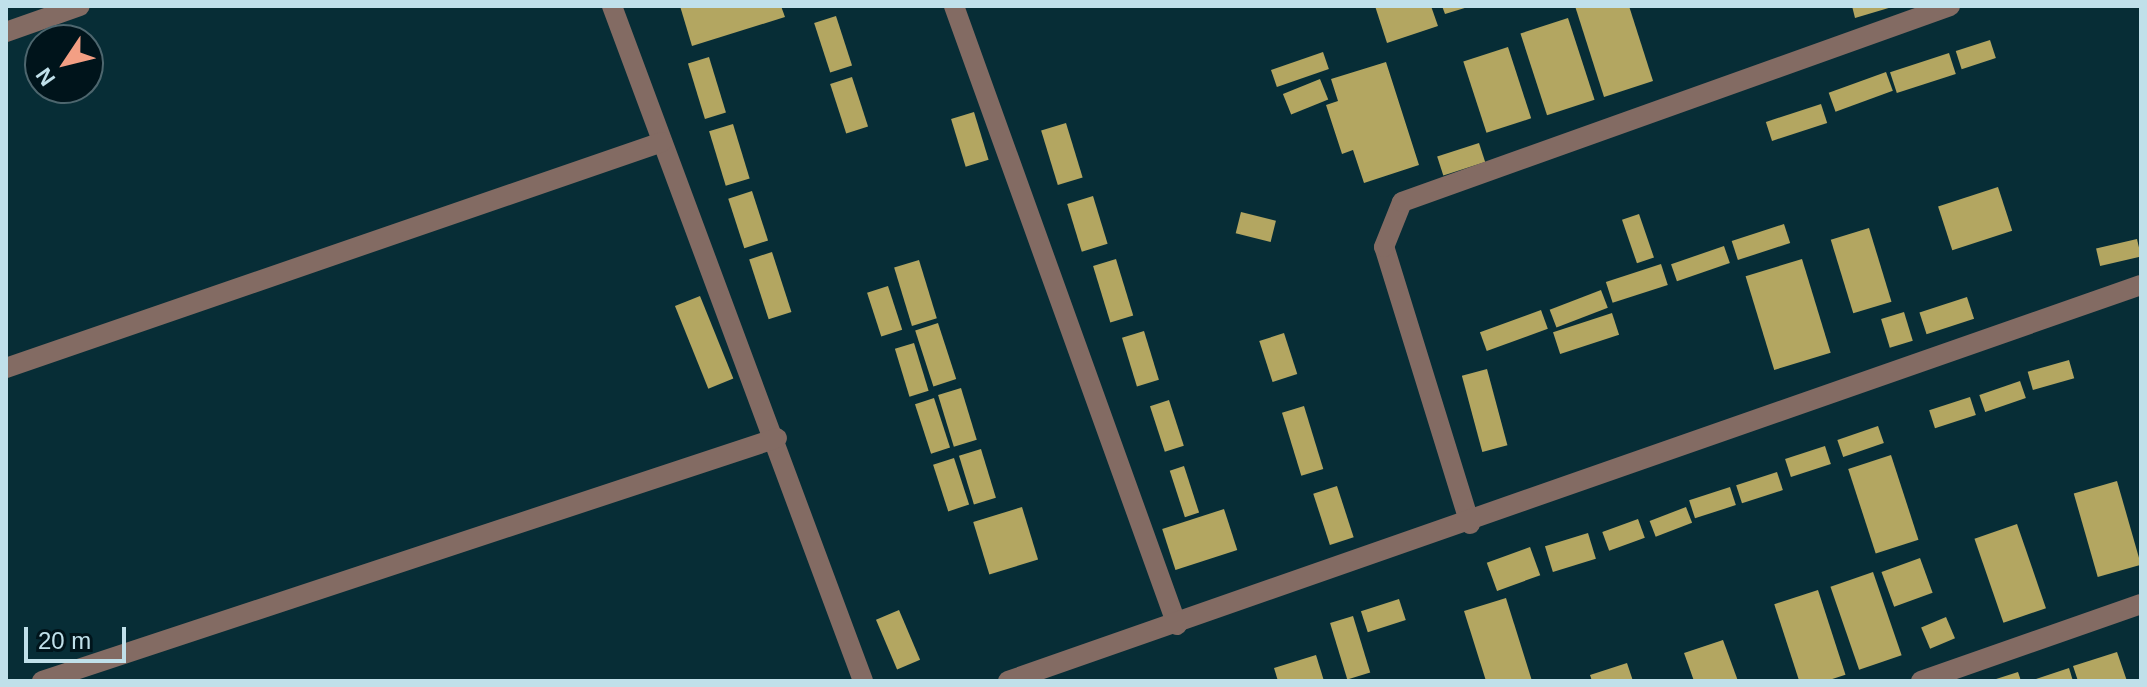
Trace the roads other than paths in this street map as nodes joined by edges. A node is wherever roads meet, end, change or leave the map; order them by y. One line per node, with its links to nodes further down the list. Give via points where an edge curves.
1 (80, 6): 5 (street)
2 (612, 6): 6 (street)
3 (954, 6): 12 (street)
4 (1950, 6): 10 (street, via 1402,202 1384,247)
5 (6, 32)
6 (662, 142): 8 (street); 9 (street)
7 (2141, 285): 10 (street)
8 (6, 368)
9 (777, 438): 13 (street); 14 (street)
10 (1470, 524): 12 (street)
11 (2141, 604): 16 (street)
12 (1177, 625): 15 (street)
13 (42, 681)
14 (863, 681)
15 (1008, 681)
16 (1921, 681)

